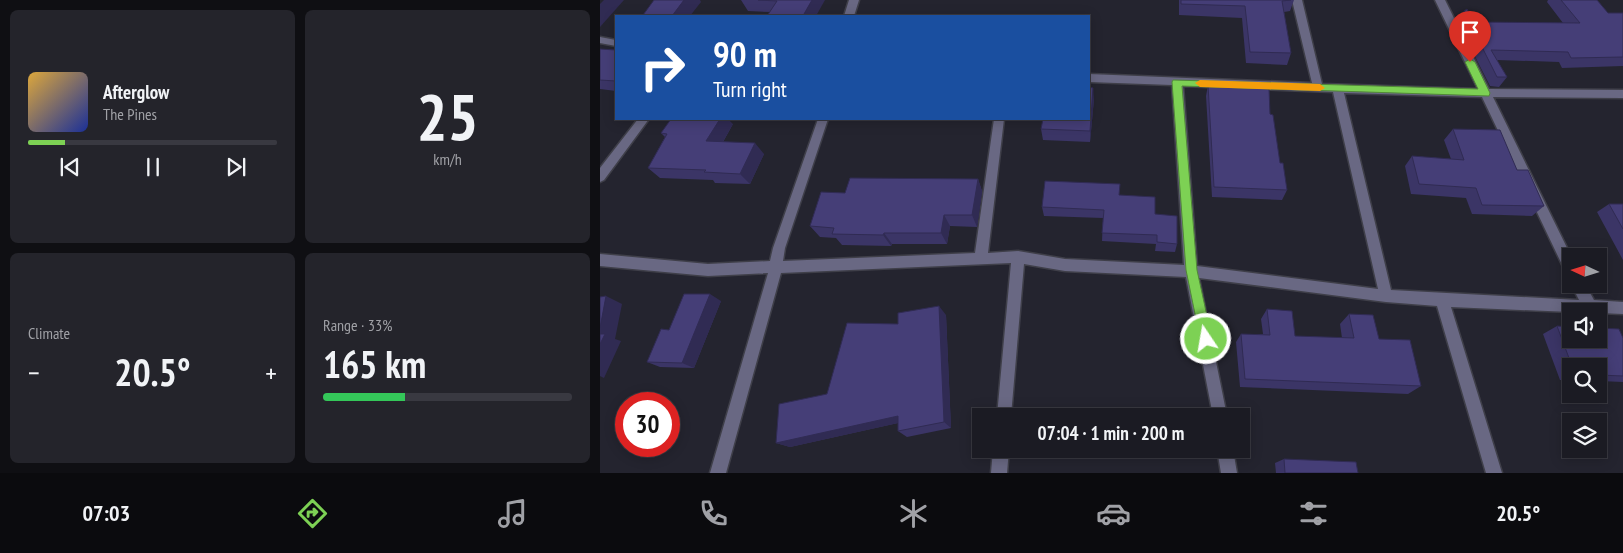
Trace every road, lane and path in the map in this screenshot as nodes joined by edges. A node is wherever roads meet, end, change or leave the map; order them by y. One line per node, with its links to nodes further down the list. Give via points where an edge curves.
1 (854, 0): 4 (street)
2 (1297, 0): 9 (street)
3 (1440, 0): 11 (street)
4 (849, 15)
5 (600, 40): 6 (street)
6 (615, 43)
7 (1090, 78): 8 (street)
8 (1176, 82): 9 (street); 22 (street)
9 (1318, 88): 10 (street)
10 (1338, 88): 11 (street); 23 (street)
11 (1485, 93): 12 (street); 17 (street)
12 (1623, 94)
13 (643, 120): 16 (street)
14 (822, 120): 21 (street, via 779,248)
15 (999, 120): 18 (street)
16 (600, 177)
17 (1562, 251)
18 (981, 257): 19 (street); 21 (street)
19 (1018, 257): 22 (street, via 1065,265); 28 (street)
20 (600, 260): 21 (street, via 708,270)
21 (776, 267): 32 (street)
22 (1192, 270): 23 (street); 29 (street)
23 (1386, 296): 24 (street)
24 (1442, 300): 25 (street); 35 (street)
25 (1562, 306)
26 (1607, 309): 27 (street)
27 (1622, 310)
28 (1005, 408)
29 (1218, 408)
30 (1000, 458): 33 (street)
31 (1226, 458): 34 (street)
32 (718, 473)
33 (999, 473)
34 (1229, 473)
35 (1494, 473)

